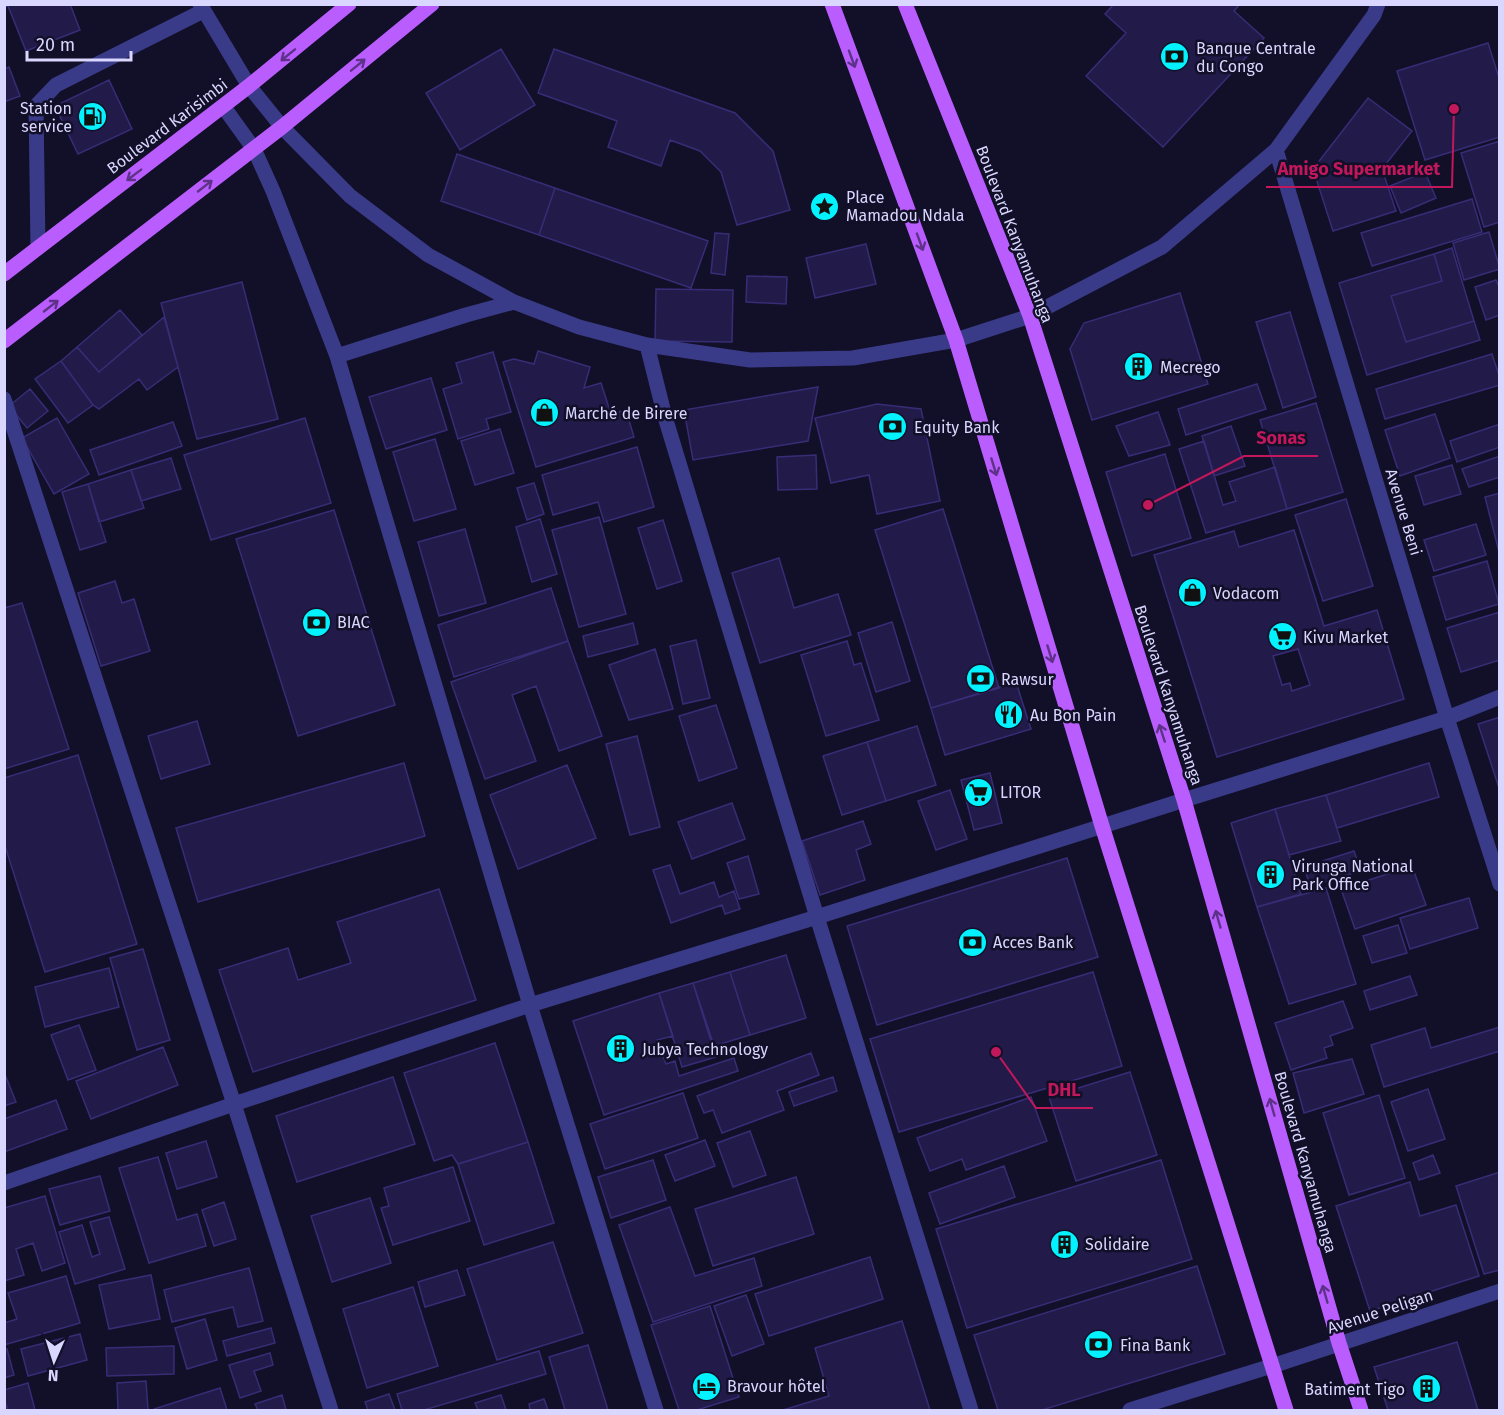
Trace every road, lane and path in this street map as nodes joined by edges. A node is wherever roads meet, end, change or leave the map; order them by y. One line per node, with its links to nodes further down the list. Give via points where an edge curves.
1 (349, 4): 7 (main road, Boulevard Karisimbi, one-way to 7)
2 (432, 4): 9 (main road, one-way to 2)
3 (832, 4): 16 (main road, one-way to 16)
4 (904, 4): 15 (main road, Boulevard Kanyamuhanga)
5 (1378, 4): 11 (street, via 1374,15)
6 (202, 8): 7 (street); 12 (street, via 56,85 36,106)
7 (249, 86): 8 (main road, Boulevard Karisimbi); 9 (street)
8 (223, 106): 10 (street); 12 (main road, Boulevard Karisimbi, one-way to 12)
9 (282, 127): 10 (main road); 14 (street, via 350,196 428,255)
10 (254, 149): 17 (main road, one-way to 10); 19 (street)
11 (1276, 150): 15 (street, via 1162,247); 22 (street, Avenue Beni)
12 (38, 248): 13 (main road, Boulevard Karisimbi)
13 (4, 274)
14 (514, 302): 18 (street, via 579,327); 19 (street)
15 (1030, 316): 16 (street); 23 (main road, Boulevard Kanyamuhanga, one-way to 15)
16 (956, 340): 18 (street, via 853,358 750,360); 24 (main road, one-way to 24)
17 (4, 341)
18 (647, 345): 26 (street, via 665,417)
19 (337, 356): 27 (street)
20 (4, 399): 28 (street)
21 (1500, 697): 22 (street)
22 (1447, 718): 23 (street); 25 (street, Avenue Beni)
23 (1184, 800): 24 (street); 31 (main road, Boulevard Kanyamuhanga, one-way to 23)
24 (1102, 826): 26 (street); 32 (main road)
25 (1500, 884)
26 (817, 917): 27 (street); 35 (street)
27 (530, 1005): 28 (street); 34 (street)
28 (234, 1104): 29 (street); 33 (street)
29 (4, 1183)
30 (1500, 1291): 31 (street, Avenue Peligan)
31 (1339, 1343): 32 (street, Avenue Peligan); 38 (main road, Boulevard Kanyamuhanga)
32 (1272, 1366): 36 (street, Avenue Peligan); 37 (main road)
33 (331, 1410)
34 (656, 1410)
35 (971, 1410)
36 (1130, 1410)
37 (1286, 1410)
38 (1361, 1410)

